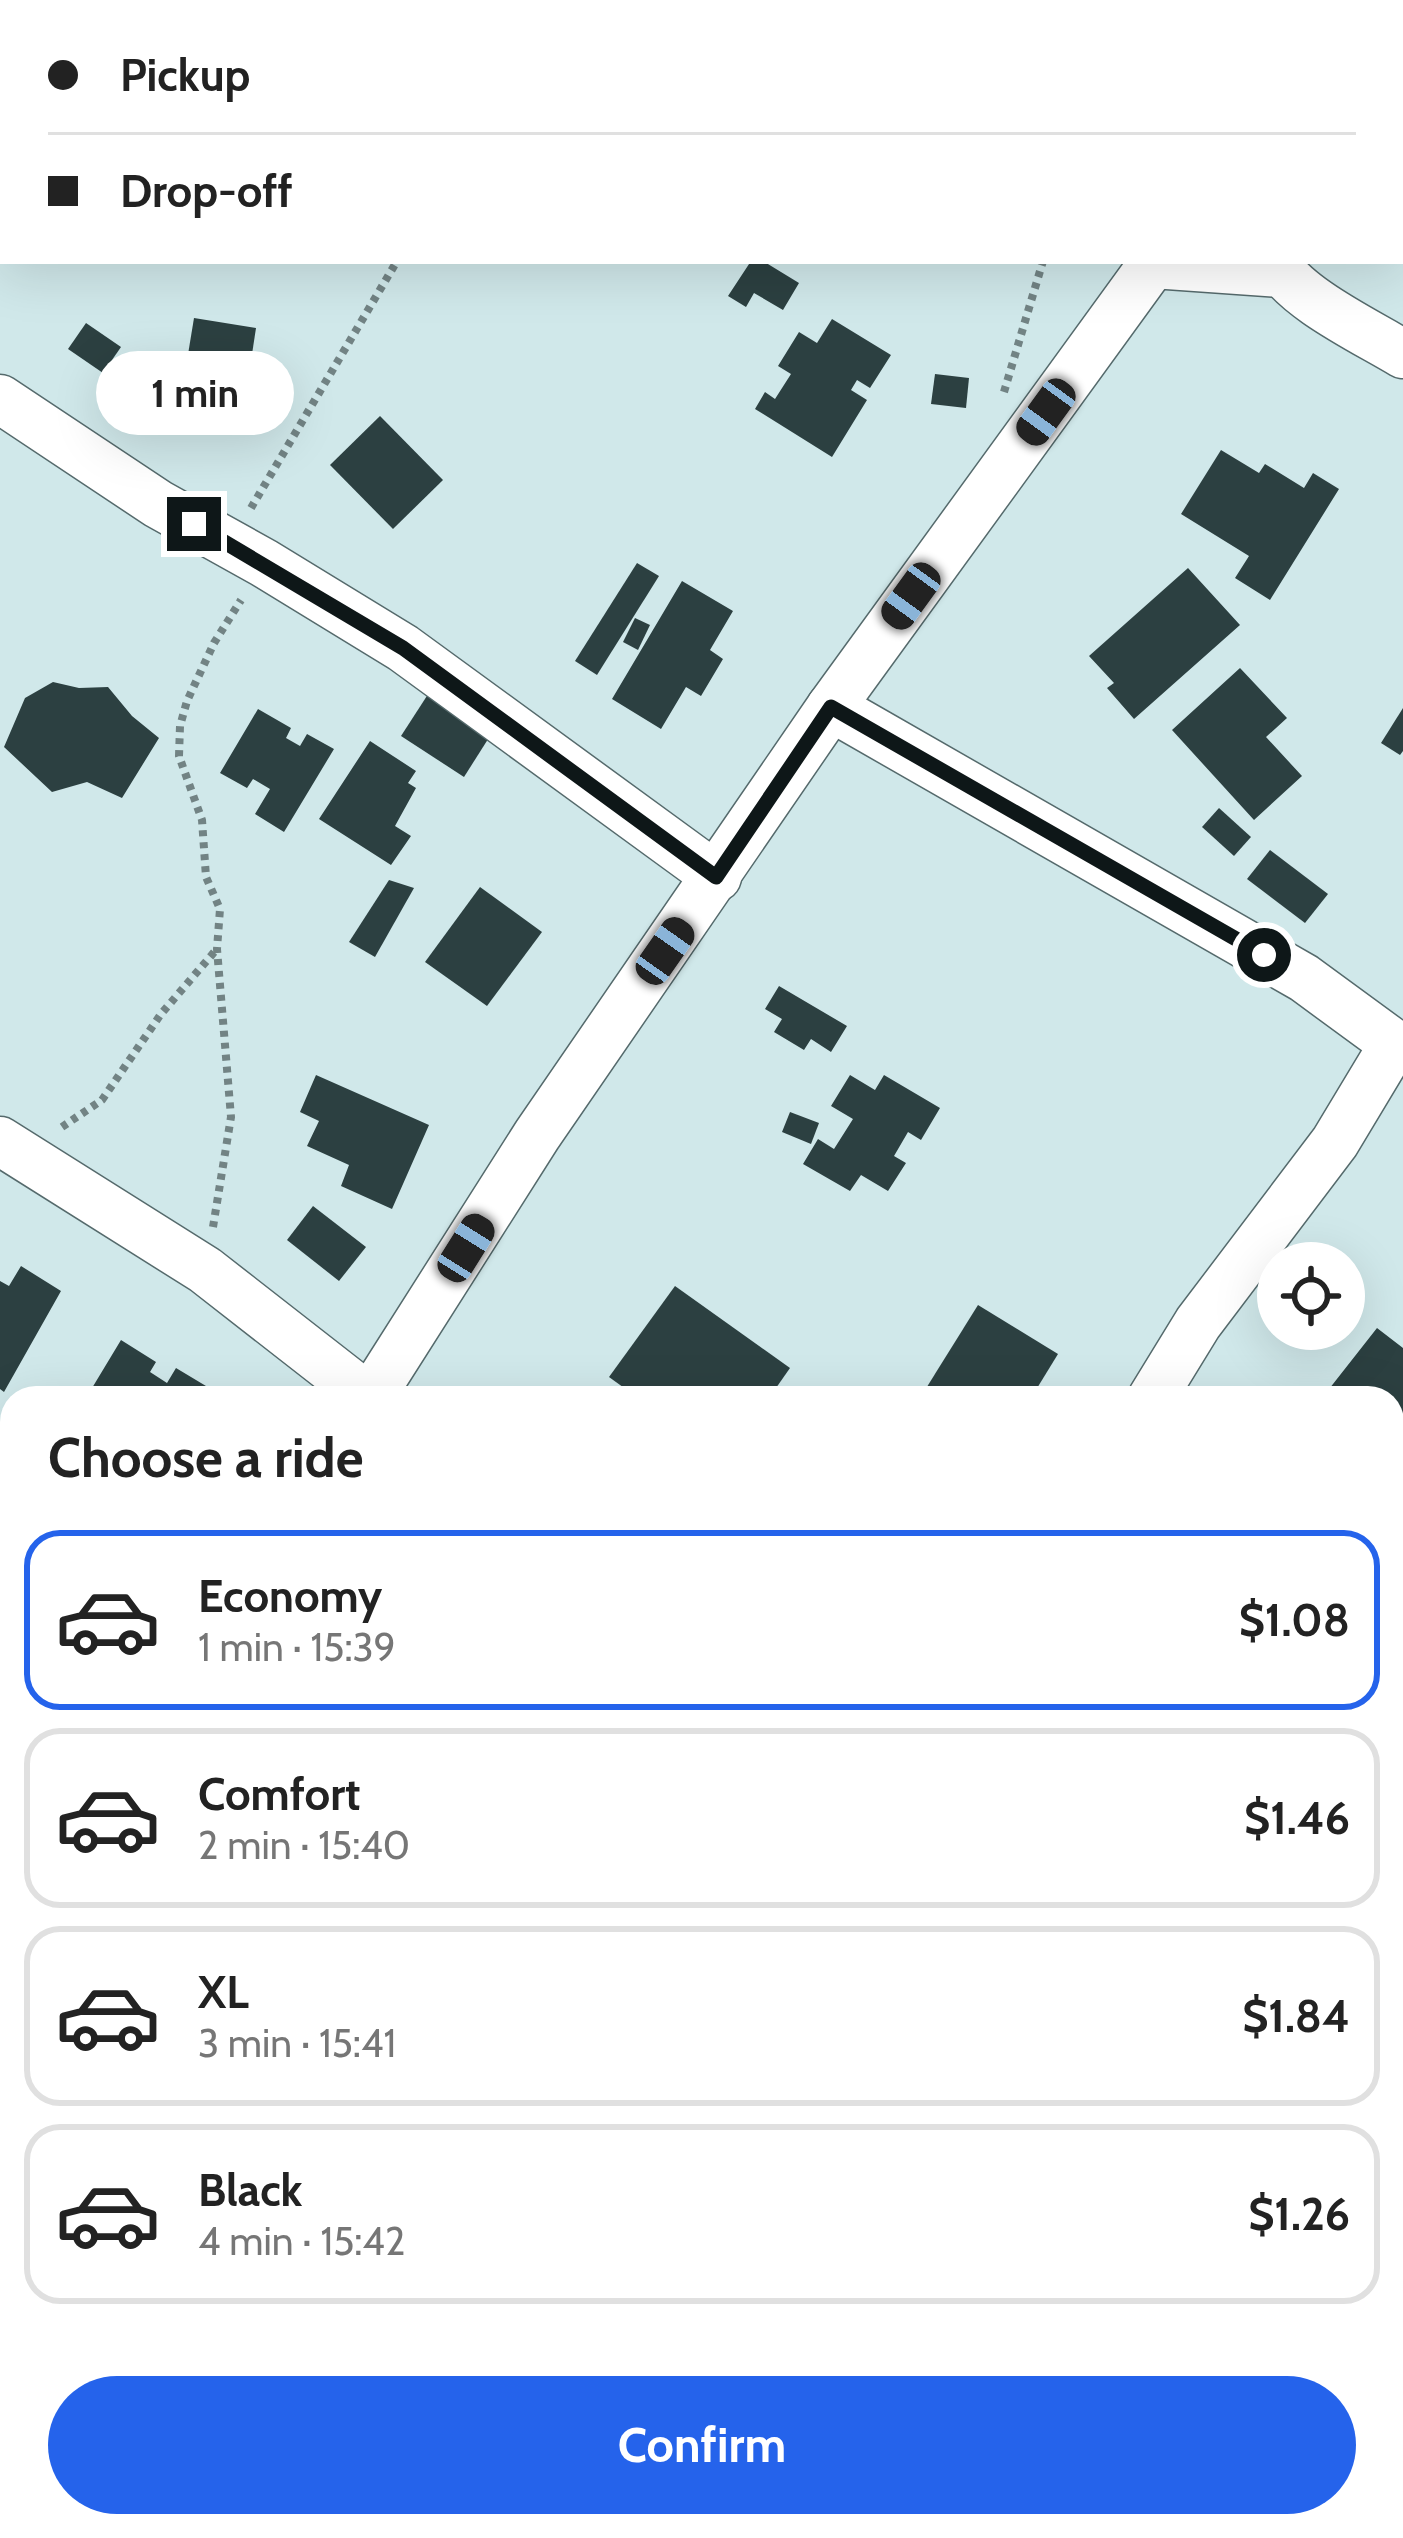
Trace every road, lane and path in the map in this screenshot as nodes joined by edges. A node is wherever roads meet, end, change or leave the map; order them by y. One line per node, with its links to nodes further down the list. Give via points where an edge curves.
1 (395, 264): 9 (path)
2 (1042, 264): 8 (path)
3 (1153, 264): 10 (street)
4 (1204, 264): 5 (street)
5 (1278, 267): 6 (street, via 1319,303)
6 (1403, 354)
7 (0, 399): 9 (street)
8 (1003, 403)
9 (247, 554): 11 (street, via 403,648); 12 (path, via 180,726 179,756 220,909)
10 (831, 707): 11 (street); 13 (street, via 1304,978)
11 (716, 877): 17 (street, via 537,1135)
12 (217, 949): 14 (path, via 102,1100); 15 (path, via 231,1118)
13 (1398, 1046): 18 (street)
14 (10, 1148): 15 (street)
15 (205, 1270): 16 (street)
16 (355, 1386)
17 (378, 1386)
18 (1159, 1386)

